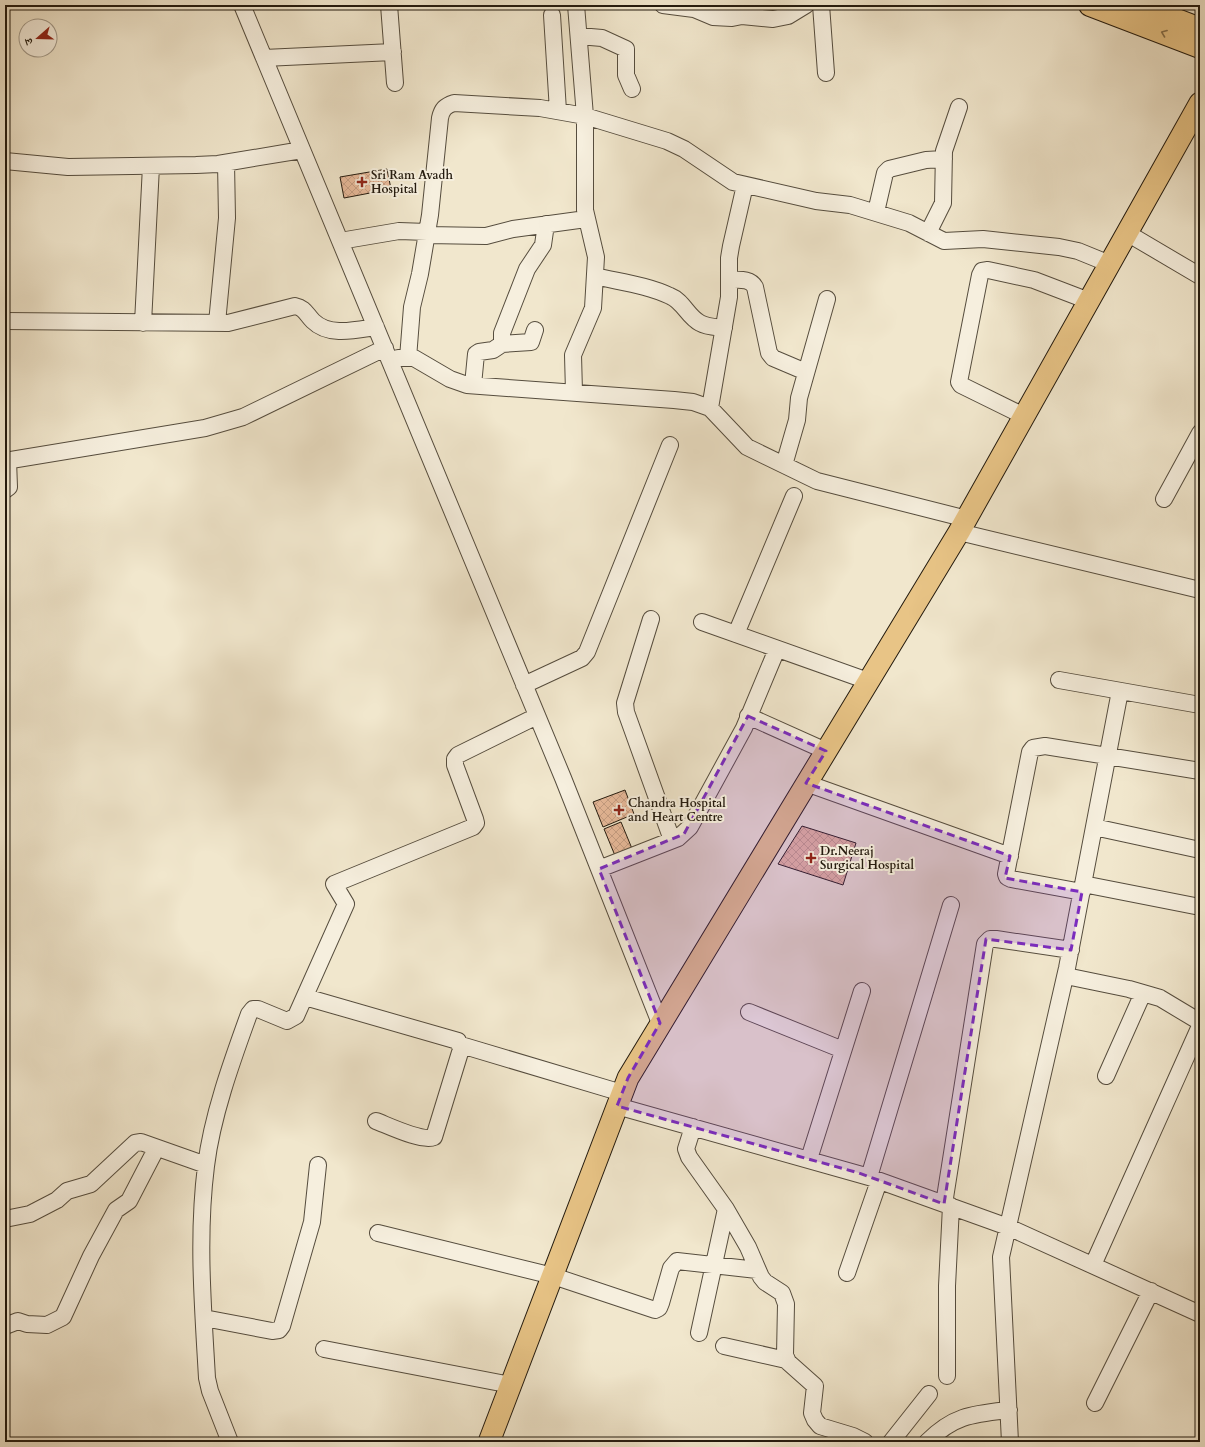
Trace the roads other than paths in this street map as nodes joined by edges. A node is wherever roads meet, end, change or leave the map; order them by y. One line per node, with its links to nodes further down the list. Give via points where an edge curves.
1 (242, 5): 14 (street)
2 (389, 5): 13 (street)
3 (576, 5): 11 (street)
4 (664, 5): 5 (street, via 694,9 713,17 774,19 788,16)
5 (806, 5)
6 (821, 5): 15 (street)
7 (1090, 5): 12 (highway, one-way to 7)
8 (1138, 5): 10 (highway)
9 (552, 15): 20 (street)
10 (1200, 28)
11 (579, 36): 17 (street, via 602,38 626,49 626,75); 21 (street)
12 (1200, 47)
13 (393, 52): 14 (street); 16 (street)
14 (264, 58): 22 (street)
15 (826, 73)
16 (395, 83)
17 (632, 89)
18 (1200, 103): 32 (main road)
19 (959, 107): 23 (street, via 946,141)
20 (558, 111): 21 (street); 33 (street, via 454,103 446,105 440,118)
21 (585, 116): 27 (street, via 684,148 726,178); 29 (street)
22 (302, 150): 25 (street); 34 (street)
23 (944, 159): 28 (street, via 926,160 888,169); 31 (street, via 943,203)
24 (5, 161): 26 (street, via 68,167)
25 (226, 163): 26 (street); 43 (street, via 227,218)
26 (151, 166): 42 (street)
27 (745, 185): 28 (street); 38 (street, via 731,246)
28 (876, 212): 31 (street, via 909,223)
29 (586, 219): 30 (street); 36 (street, via 595,248)
30 (546, 224): 33 (street, via 486,236); 47 (street, via 543,245 527,269 502,333)
31 (928, 233): 35 (street, via 948,241 983,239 1059,247 1078,251)
32 (1127, 233): 35 (main road); 37 (street)
33 (427, 234): 34 (street, via 399,231); 49 (street, via 412,307)
34 (340, 241): 44 (street)
35 (1110, 264): 40 (main road)
36 (595, 276): 45 (street, via 650,288 672,296 698,322); 52 (street, via 593,308 573,355)
37 (1200, 276)
38 (730, 280): 45 (street); 50 (street, via 747,281 755,287 766,346 773,358)
39 (827, 299): 50 (street)
40 (1089, 301): 54 (main road); 54 (street, via 1034,280 988,270 982,271 959,382)
41 (5, 321): 42 (street)
42 (143, 323): 43 (street)
43 (217, 323): 44 (street, via 228,323 295,306 305,309 314,322 325,328 349,331)
44 (376, 327): 48 (street)
45 (724, 328): 53 (street)
46 (535, 330): 47 (street, via 531,342)
47 (502, 344): 51 (street, via 493,350 476,354)
48 (387, 353): 49 (street); 57 (street, via 225,423 145,439); 70 (street)
49 (408, 358): 51 (street, via 418,360 459,383)
50 (806, 372): 58 (street, via 798,403 797,420)
51 (473, 385): 52 (street)
52 (574, 392): 53 (street, via 693,402)
53 (710, 408): 58 (street, via 747,447)
54 (1024, 416): 62 (main road)
55 (670, 444): 70 (street, via 588,652 582,658)
56 (1198, 444): 61 (street)
57 (7, 461): 59 (street, via 10,481 9,487)
58 (784, 465): 62 (street, via 830,485)
59 (5, 490)
60 (794, 496): 66 (street)
61 (1164, 499)
62 (963, 525): 63 (street); 69 (main road)
63 (1200, 590)
64 (651, 619): 80 (street, via 625,703)
65 (702, 622): 66 (street)
66 (736, 634): 67 (street)
67 (777, 649): 69 (street); 74 (street)
68 (1059, 680): 71 (street)
69 (868, 681): 75 (main road)
70 (524, 685): 73 (street)
71 (1120, 691): 72 (street); 76 (street)
72 (1200, 705)
73 (537, 716): 83 (street); 91 (street, via 458,754 455,759 475,818 476,823 473,827 334,884 346,904)
74 (748, 716): 75 (street); 80 (street, via 690,827 684,834)
75 (826, 751): 78 (main road)
76 (1108, 756): 77 (street); 79 (street); 82 (street, via 1045,746 1033,748 1030,752)
77 (1200, 771)
78 (806, 783): 82 (street); 94 (main road)
79 (1094, 828): 81 (street); 84 (street)
80 (672, 840): 83 (street)
81 (1200, 850)
82 (1010, 856): 84 (street, via 1006,874 1011,879)
83 (599, 869): 94 (street)
84 (1083, 888): 86 (street); 87 (street)
85 (951, 905): 106 (street)
86 (1200, 907)
87 (1071, 950): 88 (street); 107 (street, via 996,939 990,939 985,944)
88 (1066, 976): 90 (street); 110 (street)
89 (862, 992): 97 (street)
90 (1143, 993): 93 (street, via 1172,1004); 98 (street)
91 (305, 997): 96 (street, via 458,1041); 104 (street, via 296,1016 287,1021 258,1009 253,1009 249,1014 231,1066)
92 (749, 1012): 97 (street)
93 (1200, 1022)
94 (660, 1023): 99 (main road, via 628,1078)
95 (1200, 1026): 113 (street)
96 (461, 1045): 99 (street); 100 (street, via 462,1049 434,1138 421,1138)
97 (843, 1050): 103 (street)
98 (1106, 1076)
99 (620, 1100): 101 (street); 116 (main road)
100 (376, 1122)
101 (693, 1127): 103 (street); 108 (street, via 686,1152)
102 (156, 1149): 104 (street); 109 (street, via 140,1142 135,1143 91,1184 67,1191 57,1200 30,1214); 120 (street, via 129,1201 116,1210 63,1317 47,1325 18,1321)
103 (809, 1159): 106 (street)
104 (206, 1165): 119 (street, via 201,1256)
105 (318, 1165): 119 (street, via 312,1222 282,1326 279,1330 272,1331)
106 (874, 1179): 107 (street); 115 (street)
107 (947, 1205): 110 (street); 125 (street)
108 (726, 1208): 112 (street); 114 (street, via 748,1247)
109 (5, 1219)
110 (1008, 1227): 113 (street); 129 (street, via 1001,1257)
111 (378, 1233): 116 (street)
112 (714, 1264): 114 (street); 116 (street, via 683,1260 673,1263 661,1303 655,1310); 121 (street)
113 (1093, 1265): 117 (street)
114 (757, 1270): 124 (street, via 765,1282 784,1297)
115 (847, 1273)
116 (553, 1276): 126 (main road)
117 (1151, 1291): 118 (street); 128 (street)
118 (1200, 1314)
119 (204, 1318): 130 (street, via 207,1378)
120 (5, 1326)
121 (699, 1334)
122 (724, 1346): 124 (street)
123 (324, 1348): 126 (street)
124 (786, 1360): 132 (street, via 815,1386 812,1413 820,1426)
125 (947, 1376)
126 (511, 1385): 131 (main road)
127 (929, 1394): 133 (street)
128 (1095, 1403)
129 (1009, 1410): 134 (street, via 966,1416 952,1422); 135 (street)
130 (230, 1442)
131 (490, 1442)
132 (865, 1442)
133 (891, 1442)
134 (927, 1442)
135 (1010, 1442)

